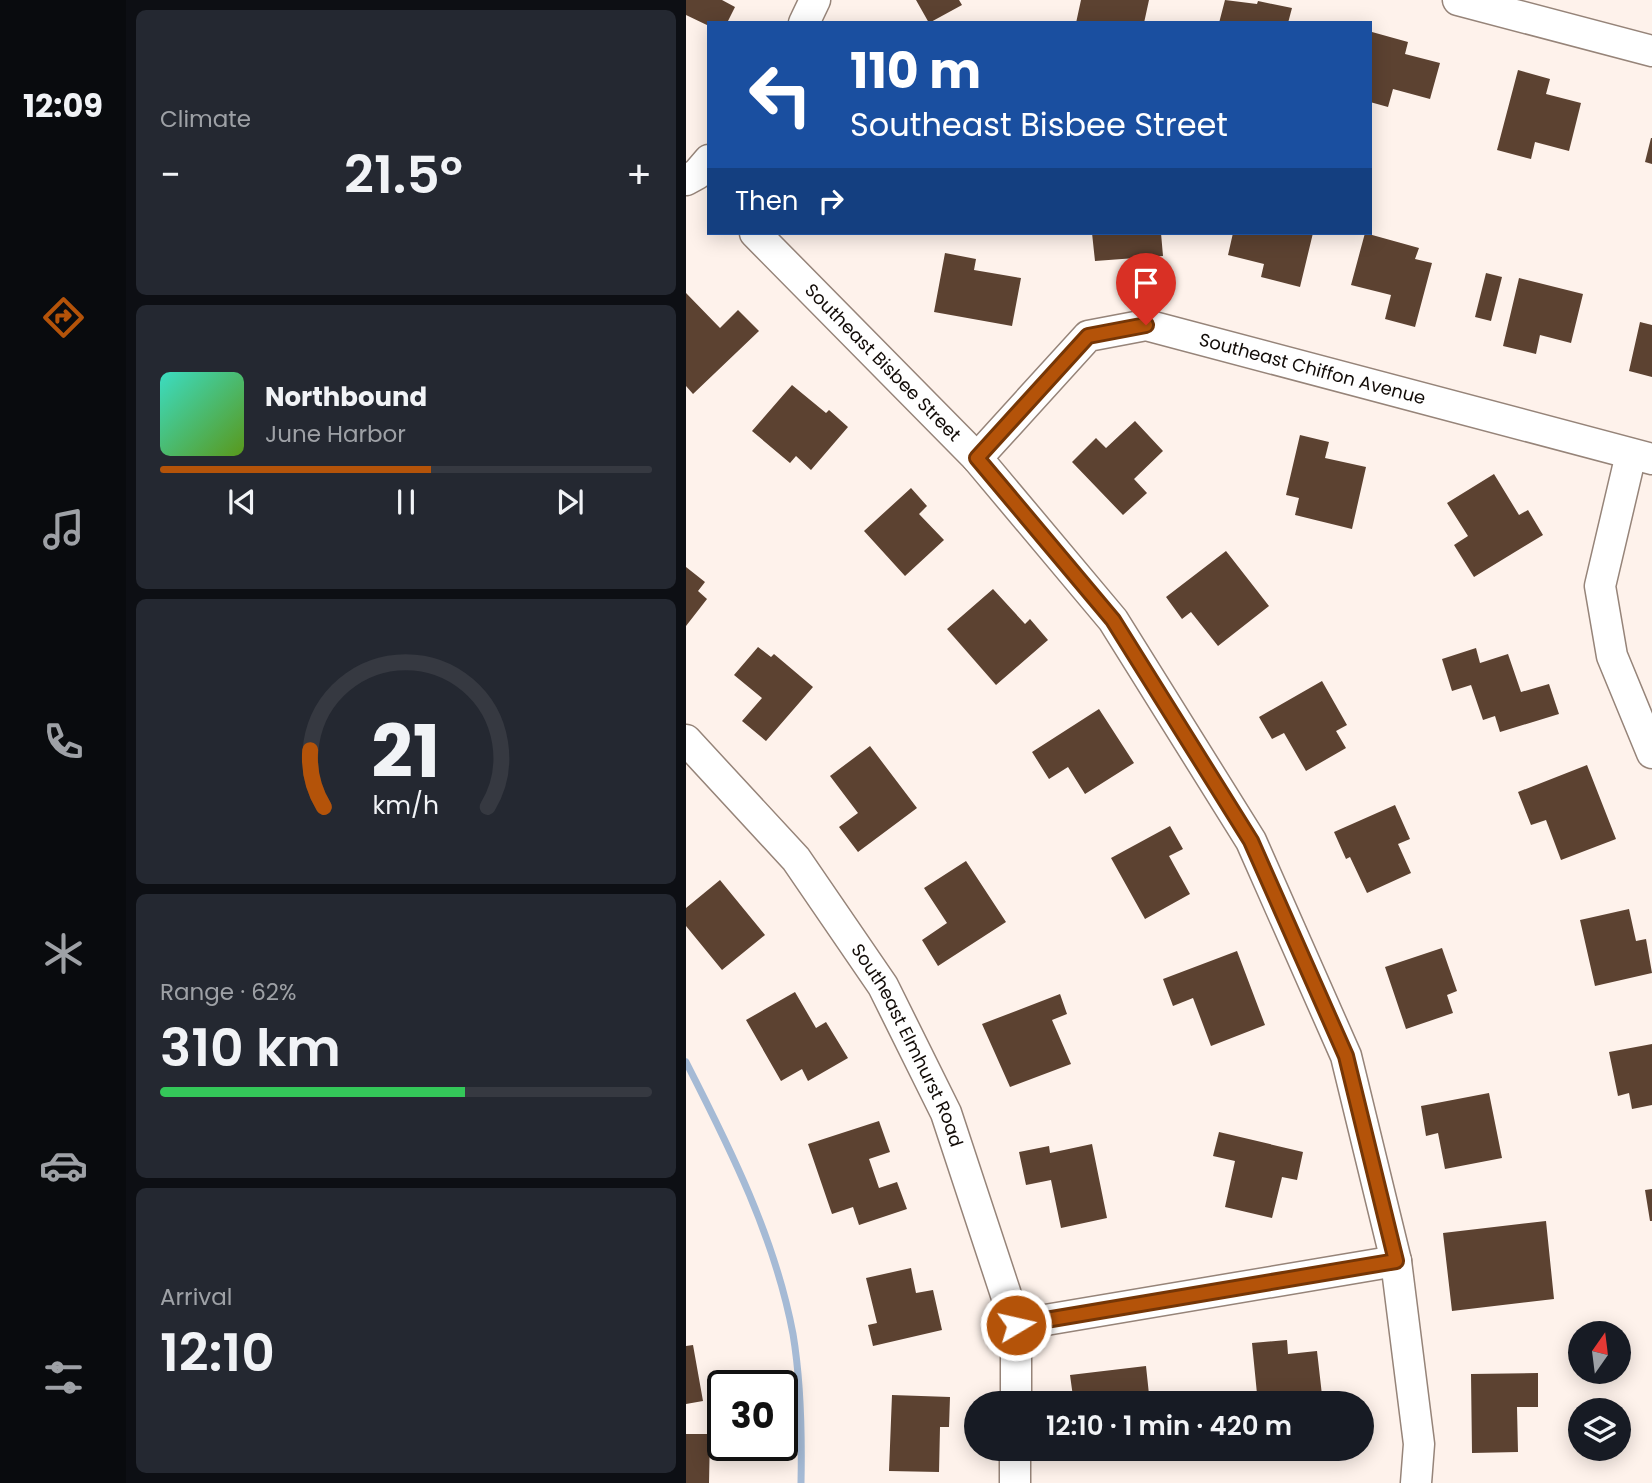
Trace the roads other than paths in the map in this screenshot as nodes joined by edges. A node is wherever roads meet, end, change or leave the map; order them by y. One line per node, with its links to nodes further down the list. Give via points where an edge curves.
1 (815, 0): 3 (street)
2 (1458, 0): 4 (street)
3 (805, 21)
4 (1652, 51)
5 (757, 235): 7 (street, Southeast Bisbee Street)
6 (1641, 456): 7 (street, Southeast Chiffon Avenue, via 1146,325 1088,336); 9 (street, via 1600,586 1612,656)
7 (977, 458): 10 (street, Southeast Bisbee Street, via 1113,620 1251,841 1346,1056)
8 (686, 740): 11 (street, Southeast Elmhurst Road, via 796,859 883,986 946,1113)
9 (1652, 753)
10 (1396, 1261): 11 (street); 15 (street, Southeast Bisbee Street, via 1419,1444)
11 (1016, 1325): 12 (street, Southeast Elmhurst Road)
12 (1016, 1391)
13 (1015, 1461): 14 (street)
14 (1015, 1483)
15 (1416, 1483)

